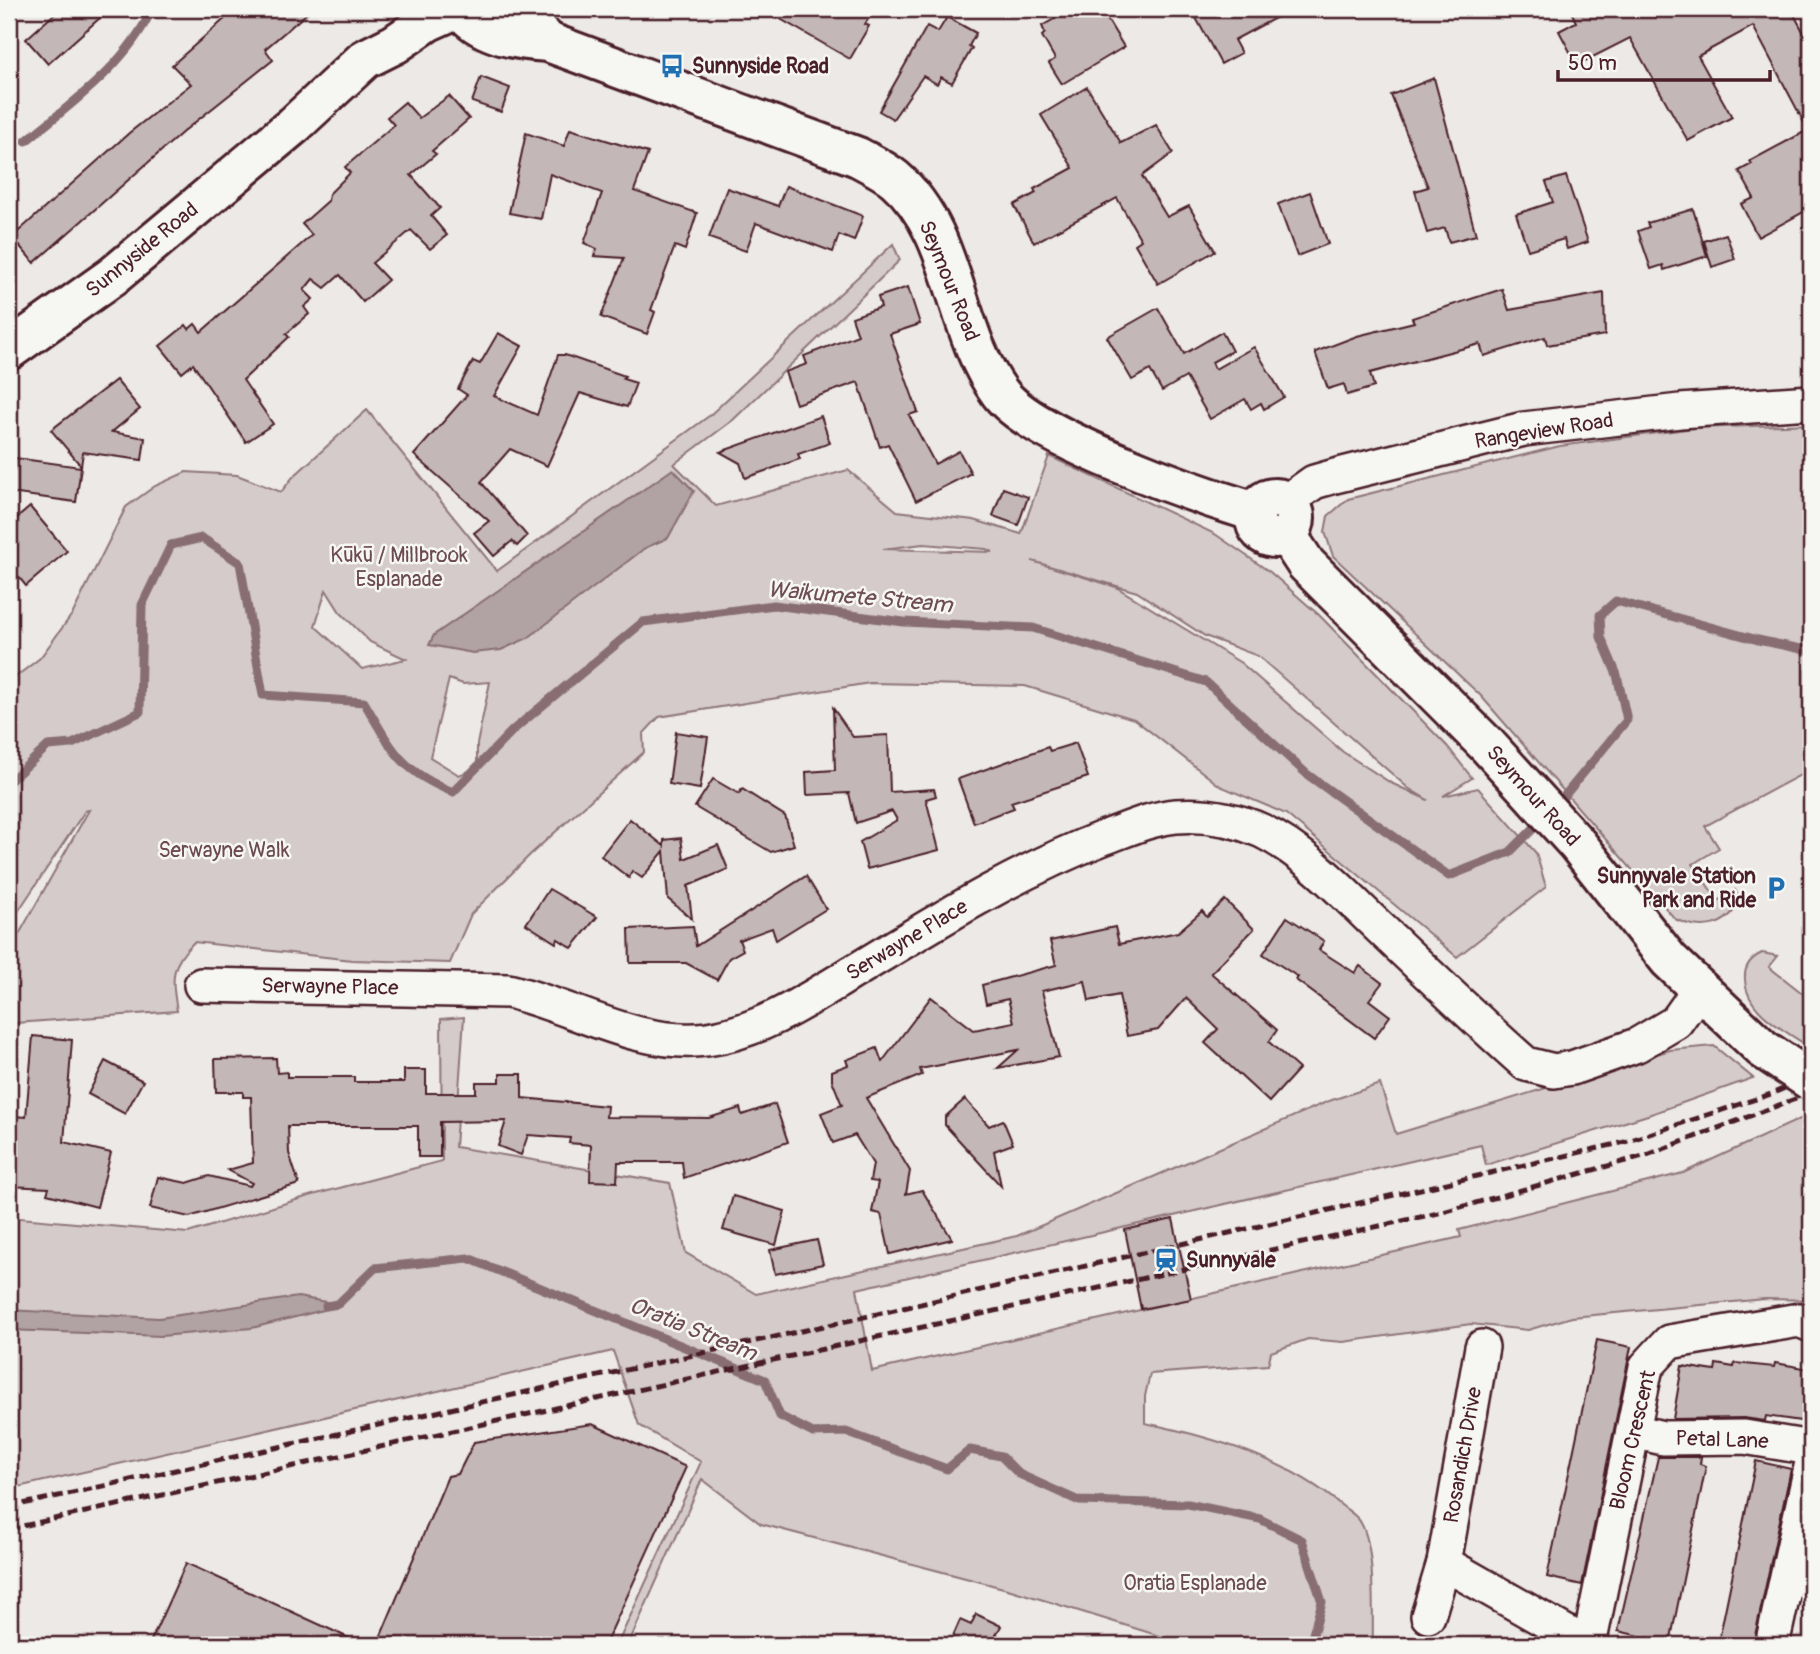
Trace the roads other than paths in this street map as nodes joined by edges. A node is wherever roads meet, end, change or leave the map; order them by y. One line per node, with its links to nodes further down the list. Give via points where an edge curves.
1 (403, 9): 5 (main road, Sunnyside Road, via 378,33)
2 (517, 9): 4 (main road, Seymour Road)
3 (466, 10): 4 (main road, Seymour Road, via 477,27 520,40); 5 (main road, Sunnyside Road, via 427,22)
4 (548, 42): 8 (main road, Seymour Road, via 858,157 894,178 919,207 981,359 1002,396 1035,421 1110,459)
5 (365, 59): 6 (main road, Sunnyside Road, via 294,125 113,275)
6 (9, 350)
7 (1811, 402): 8 (street, Rangeview Road, via 1524,429 1314,482)
8 (1276, 516): 10 (main road, Seymour Road, via 1307,564 1539,801)
9 (201, 985): 10 (street, Serwayne Place, via 508,991 627,1031 705,1039 759,1025 1064,853 1174,816 1208,816 1240,822 1289,847 1526,1064 1554,1071 1572,1068 1637,1045 1676,1022)
10 (1698, 991): 11 (main road, Seymour Road, bridge, via 1763,1049)
11 (1811, 1081)
12 (1811, 1325): 14 (street, Bloom Crescent, via 1799,1320 1669,1342 1646,1367)
13 (1482, 1347): 17 (street, Rosandich Drive)
14 (1633, 1431): 15 (street, Petal Lane, via 1663,1438 1744,1437); 19 (street, Bloom Crescent)
15 (1811, 1448)
16 (1811, 1467): 20 (street)
17 (1444, 1563): 18 (street, Rosandich Drive); 19 (street)
18 (1428, 1616)
19 (1588, 1645)
20 (1772, 1645)

